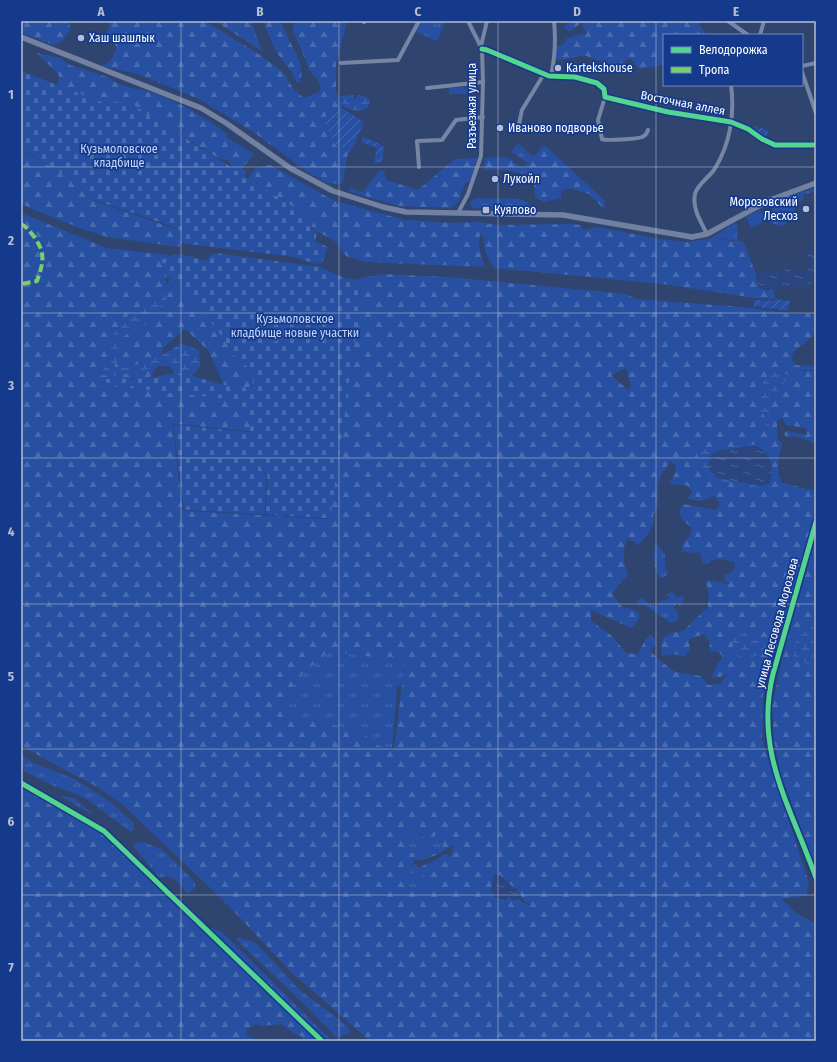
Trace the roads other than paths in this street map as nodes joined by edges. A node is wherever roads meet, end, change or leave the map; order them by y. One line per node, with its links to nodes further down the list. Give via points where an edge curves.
1 (419, 21): 11 (street, via 398,60)
2 (468, 21): 10 (street, Разъезжая улица)
3 (487, 21): 10 (street)
4 (554, 21): 16 (street, via 556,40)
5 (728, 21): 7 (street)
6 (764, 21): 8 (street)
7 (747, 34)
8 (760, 34)
9 (21, 38): 29 (main road, via 201,108 290,168 333,191 402,211)
10 (481, 48): 14 (street); 17 (street, Разъезжая улица)
11 (341, 63)
12 (816, 63): 13 (street)
13 (803, 66)
14 (544, 74): 16 (street); 24 (street, via 522,110 520,124)
15 (803, 75): 21 (street)
16 (551, 76): 20 (street, via 575,77 597,83 604,89)
17 (483, 82): 19 (street); 22 (street, Разъезжая улица)
18 (731, 86): 23 (street, via 734,103)
19 (427, 88)
20 (605, 97): 23 (street, Восточная аллея, via 668,112); 25 (street, via 598,120 602,139 606,141 640,138)
21 (816, 113)
22 (483, 117): 27 (street, via 456,120 442,140 417,141); 29 (street, Разъезжая улица, via 481,157 468,194)
23 (731, 122): 26 (street, Восточная аллея, via 775,145); 30 (street, via 721,157 713,172 695,193 694,205)
24 (524, 130)
25 (648, 130)
26 (816, 145)
27 (419, 167)
28 (816, 183): 30 (main road, via 770,200)
29 (458, 213): 30 (main road, via 563,216 680,236)
30 (707, 234)
31 (816, 522): 33 (main road, улица Лесовода Морозова, via 768,696 766,720 774,767)
32 (21, 784): 34 (street, via 104,831)
33 (815, 874)
34 (322, 1041)

